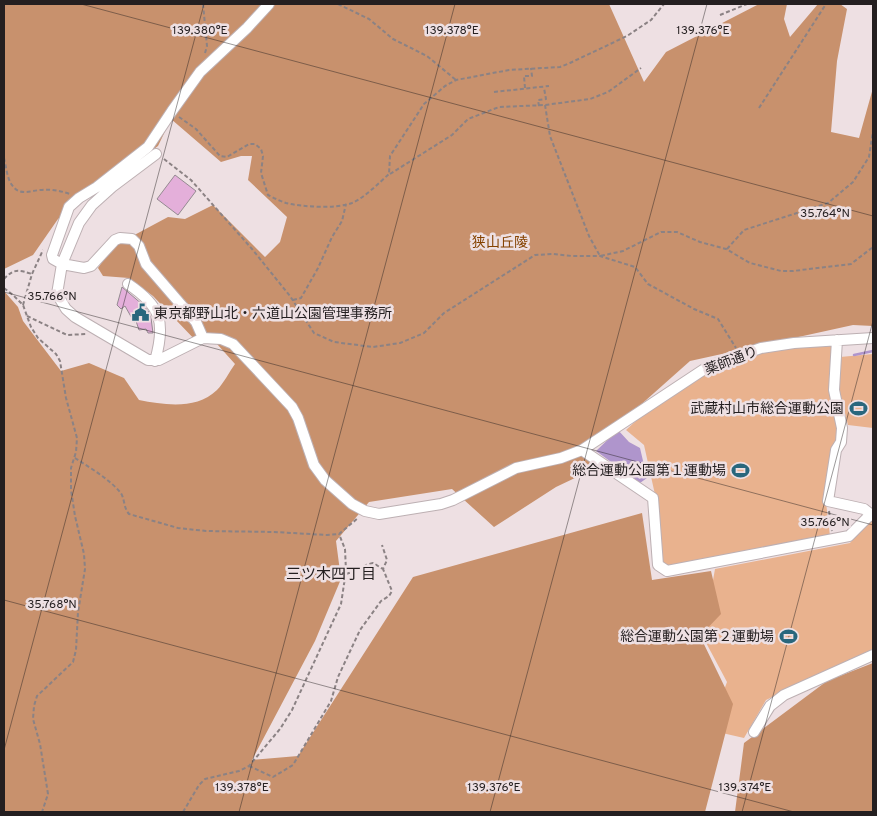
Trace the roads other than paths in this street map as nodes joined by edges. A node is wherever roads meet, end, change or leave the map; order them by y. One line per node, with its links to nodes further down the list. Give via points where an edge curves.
1 (269, 4): 3 (street, via 200,72 148,147 69,208 52,255)
2 (156, 154): 3 (street, via 92,205 79,223)
3 (62, 264): 5 (street, via 76,268 91,266 115,240 132,239 139,246 146,264 196,322); 8 (street, via 57,294 66,309 93,329)
4 (128, 284): 8 (street, via 153,304 157,313 161,332)
5 (203, 338): 8 (street); 9 (street, 薬師通り, via 232,344 254,366 292,407 314,465 325,480 365,511 379,514 441,504 516,468)
6 (873, 338): 7 (street, 薬師通り)
7 (837, 340): 9 (street, 薬師通り, via 761,348 709,366); 10 (street, via 834,390 842,428 828,501 864,509)
8 (154, 361)
9 (582, 450): 10 (street, via 653,498 658,565 667,571 849,536)
10 (872, 515)
11 (873, 655): 12 (street, via 784,695 770,706)
12 (754, 732)

